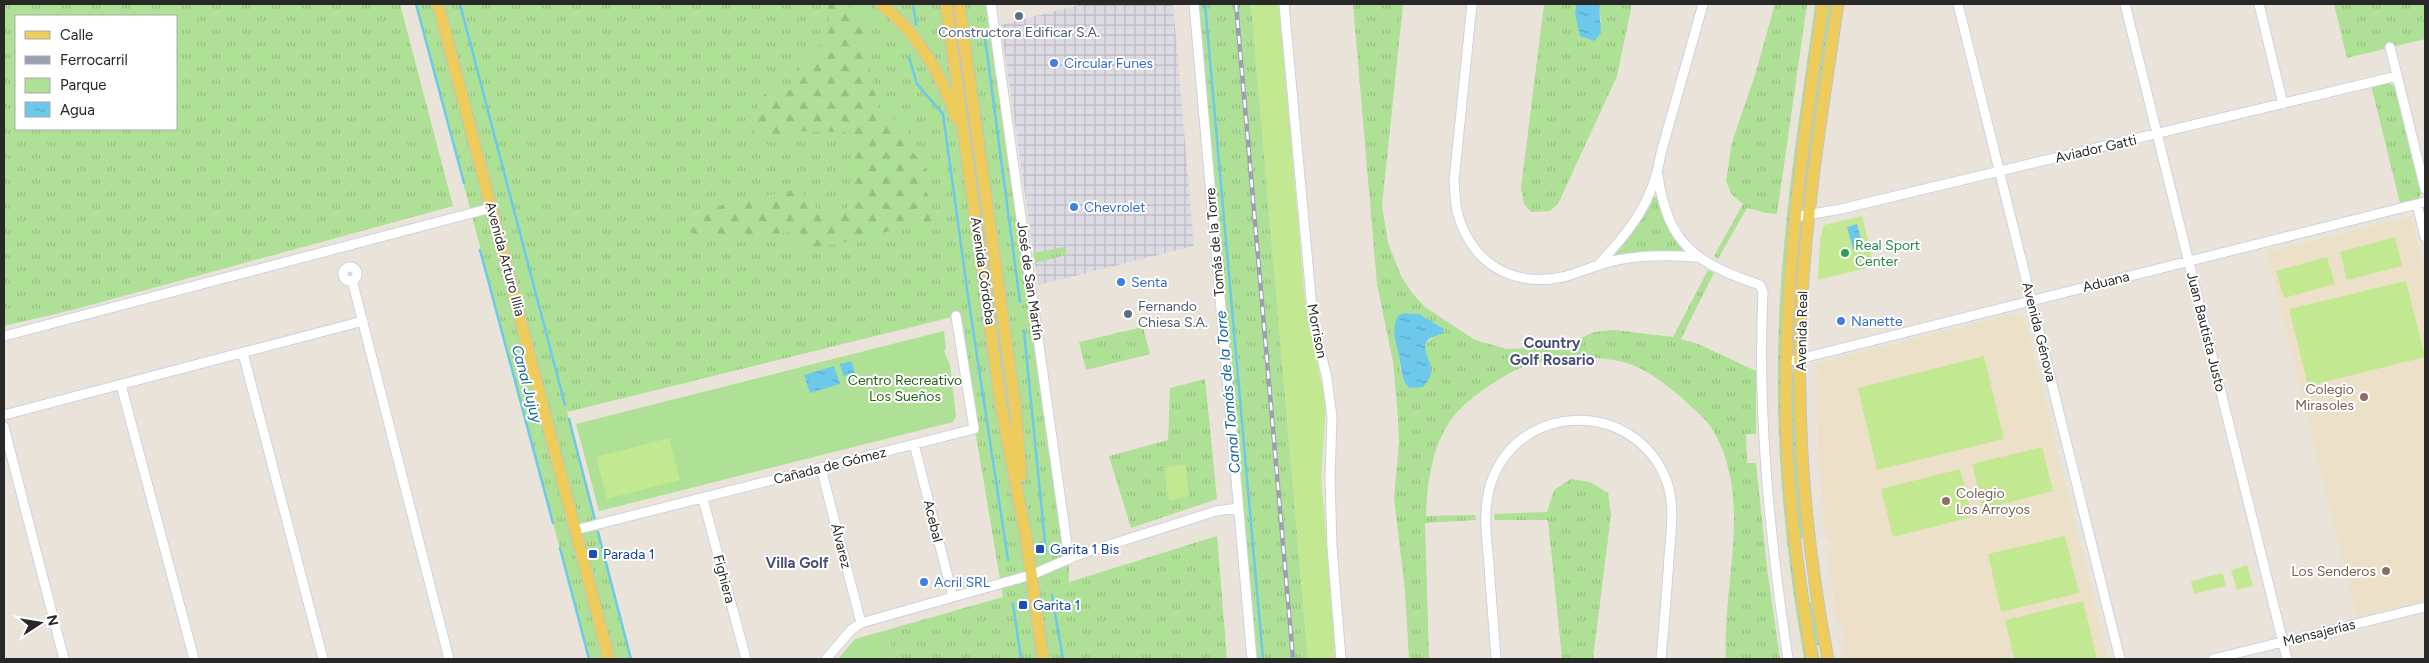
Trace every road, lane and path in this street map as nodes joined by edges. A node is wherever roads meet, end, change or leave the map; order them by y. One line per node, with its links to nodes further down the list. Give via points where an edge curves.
1 (438, 4): 26 (main road, Avenida Arturo Illia)
2 (881, 4): 21 (main road, via 918,41 935,67)
3 (946, 4): 21 (main road, Avenida Córdoba)
4 (960, 4): 16 (main road, Avenida Córdoba)
5 (965, 4): 16 (main road)
6 (991, 4): 50 (street, José de San Martín)
7 (1194, 4): 47 (street, Tomás de la Torre)
8 (1284, 4): 65 (street, Morrison, via 1313,319 1332,417 1332,547)
9 (1472, 4): 32 (street, via 1454,181 1462,226 1472,246 1486,262 1528,280 1562,277)
10 (1703, 4): 23 (street, via 1661,153)
11 (1823, 4): 28 (main road, Avenida Real)
12 (1838, 4): 27 (main road, Avenida Real)
13 (1958, 4): 22 (street, Avenida Génova)
14 (2125, 4): 20 (street, Juan Bautista Justo)
15 (2259, 4): 19 (street)
16 (964, 39): 49 (main road, Avenida Córdoba, via 1015,405)
17 (2390, 47): 18 (street)
18 (2398, 76): 19 (street, Aviador Gatti); 24 (street)
19 (2283, 104): 20 (street, Aviador Gatti)
20 (2157, 134): 22 (street, Aviador Gatti); 31 (street, Juan Bautista Justo)
21 (965, 140): 49 (main road, Avenida Córdoba, via 1001,406)
22 (2000, 172): 27 (street, Aviador Gatti); 34 (street, Avenida Génova)
23 (1658, 176): 30 (street, via 1668,217 1677,235); 32 (street, via 1635,222)
24 (2425, 189)
25 (2421, 203): 29 (street); 31 (street, Aduana)
26 (491, 208): 37 (street); 48 (main road, Avenida Arturo Illia)
27 (1809, 215): 28 (street, Aviador Gatti); 39 (main road, Avenida Real, via 1801,313)
28 (1794, 217): 40 (main road, Avenida Real)
29 (2425, 237)
30 (1696, 257): 32 (street, via 1636,256); 68 (street, via 1760,285 1763,292 1764,435 1776,584)
31 (2188, 261): 34 (street, Aduana); 55 (street, Juan Bautista Justo)
32 (1597, 265)
33 (352, 280): 36 (street)
34 (2031, 300): 39 (street, Aduana); 71 (street, Avenida Génova)
35 (956, 316): 44 (street, Cañada de Gómez, via 974,429)
36 (363, 321): 38 (street); 59 (street)
37 (4, 336)
38 (243, 353): 41 (street); 58 (street)
39 (1801, 358): 40 (street, Aduana); 70 (main road, Avenida Real, via 1805,486 1814,576)
40 (1787, 362): 69 (main road, Avenida Real, via 1790,489 1796,556)
41 (122, 384): 42 (street); 57 (street)
42 (4, 415)
43 (4, 427): 56 (street)
44 (914, 444): 45 (street, Cañada de Gómez); 52 (street, Acebal)
45 (821, 468): 46 (street, Cañada de Gómez); 54 (street, Álvarez)
46 (703, 498): 48 (street, Cañada de Gómez); 61 (street, Fighiera)
47 (1238, 508): 50 (street, via 1216,511); 64 (street, Tomás de la Torre)
48 (575, 530): 60 (main road, Avenida Arturo Illia)
49 (1026, 537): 51 (main road, Avenida Córdoba)
50 (1069, 559): 51 (street)
51 (1031, 575): 52 (street); 63 (main road, Avenida Córdoba)
52 (953, 597): 54 (street)
53 (2425, 607): 55 (street, Mensajerías)
54 (860, 624): 62 (street, via 850,630)
55 (2282, 642): 72 (street, Mensajerías); 73 (street, Juan Bautista Justo)
56 (64, 659)
57 (194, 659)
58 (323, 659)
59 (448, 659)
60 (609, 659)
61 (746, 659)
62 (826, 659)
63 (1043, 659)
64 (1252, 659)
65 (1341, 659)
66 (1496, 659): 67 (street, via 1485,517 1490,489 1502,458 1516,443 1546,425 1574,418 1614,427 1638,440 1660,466 1667,483 1671,528)
67 (1661, 659)
68 (1788, 659)
69 (1812, 659)
70 (1828, 659)
71 (2120, 659)
72 (2213, 659)
73 (2287, 659)

